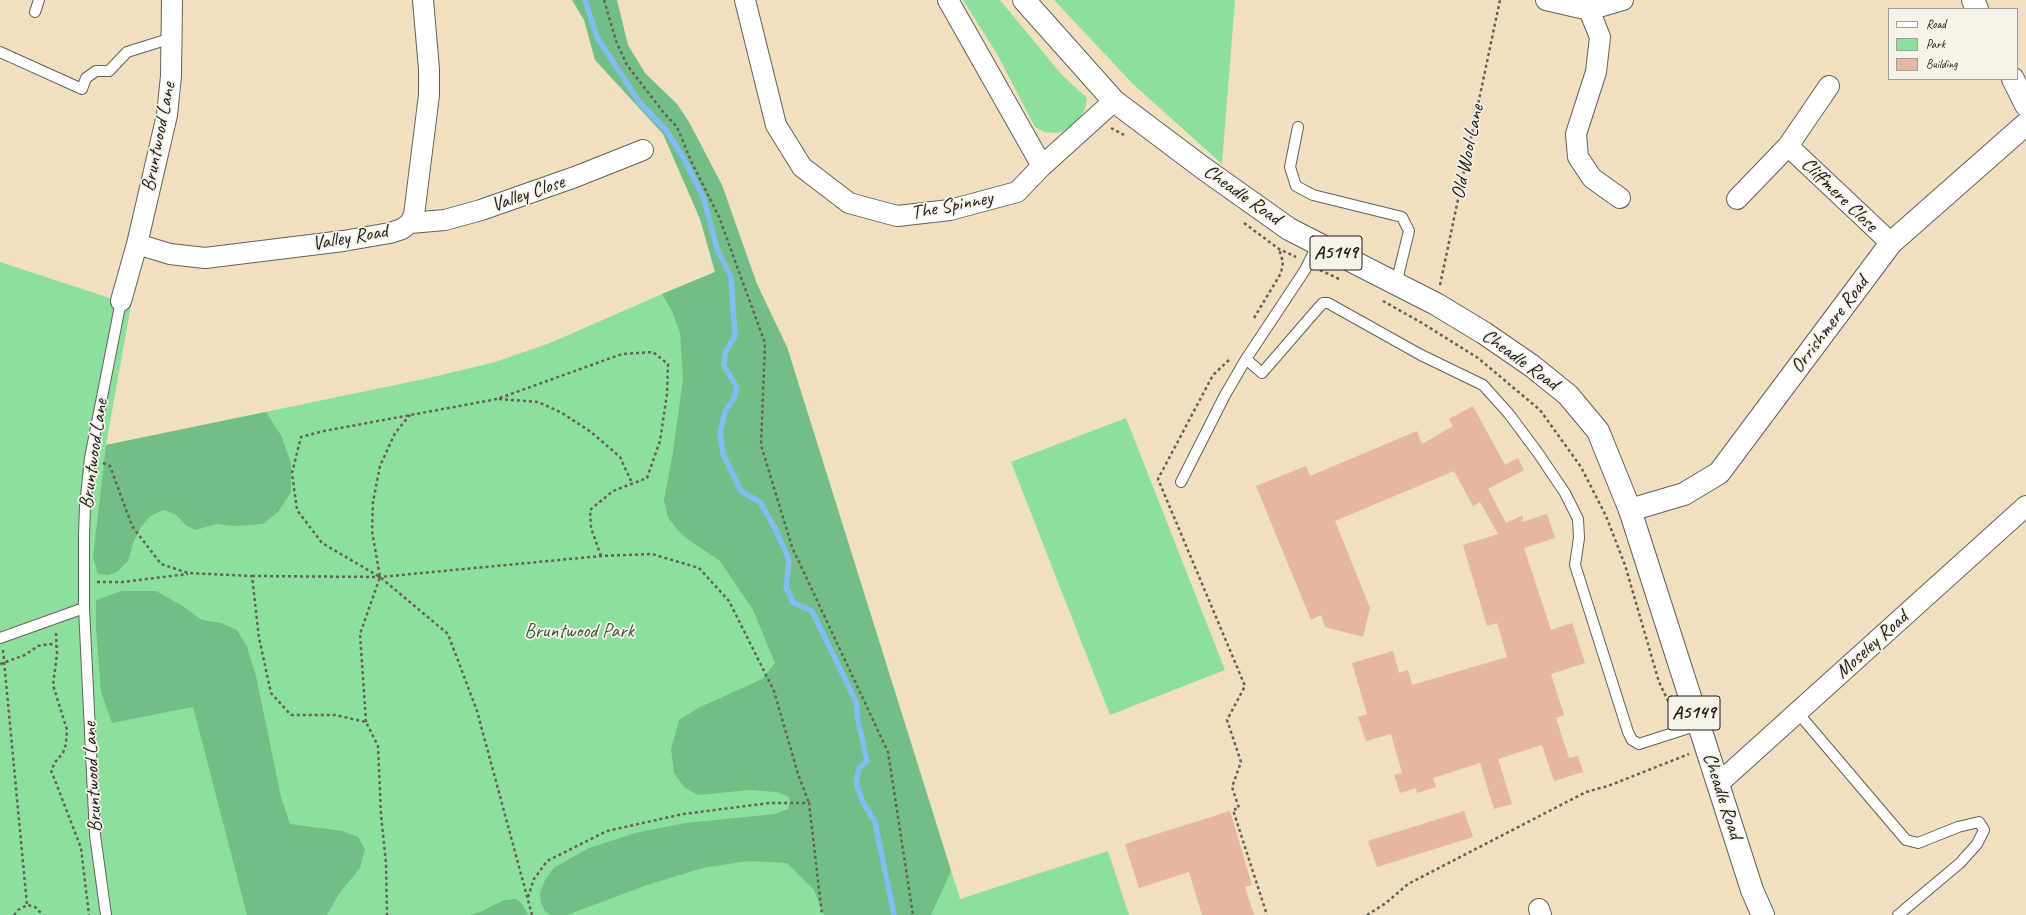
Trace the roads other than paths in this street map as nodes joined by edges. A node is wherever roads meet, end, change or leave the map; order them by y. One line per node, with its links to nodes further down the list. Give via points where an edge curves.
1 (39, 0): 10 (lane)
2 (172, 0): 11 (street, Bruntwood Lane)
3 (423, 0): 24 (street, Valley Road, via 429,102 414,215)
4 (745, 0): 21 (street, The Spinney, via 776,125 802,167 850,203 897,216 950,210 1017,192)
5 (948, 0): 21 (street)
6 (1024, 0): 15 (main road, Cheadle Road / A5149)
7 (1546, 0): 9 (street)
8 (1623, 0): 9 (street)
9 (1589, 10): 22 (street, via 1600,37 1596,72 1576,134 1578,157 1592,178)
10 (35, 12)
11 (172, 38): 12 (lane, via 127,52 109,71 96,71 86,78 82,89); 26 (street, Bruntwood Lane, via 167,116)
12 (0, 52)
13 (2014, 80): 16 (main road)
14 (1829, 86): 19 (street, Cliffmere Close)
15 (1114, 101): 21 (street, The Spinney); 27 (main road, Cheadle Road / A5149, via 1260,210)
16 (2026, 105)
17 (2026, 124): 25 (main road, Orrishmere Road)
18 (1298, 127): 28 (lane, via 1290,167 1296,186 1313,195 1402,217 1409,231)
19 (1788, 146): 23 (street, Cliffmere Close); 25 (street, Cliffmere Close)
20 (642, 150): 24 (street, Valley Close, via 481,210 445,220)
21 (1042, 166)
22 (1620, 198)
23 (1737, 199)
24 (410, 223): 26 (street, Valley Road, via 390,233 206,258 170,254)
25 (1891, 243): 33 (main road, Orrishmere Road, via 1719,473 1684,494)
26 (137, 244): 29 (street, Bruntwood Lane)
27 (1318, 244): 28 (main road, Cheadle Road / A5149); 30 (lane, via 1309,264)
28 (1396, 284): 33 (main road, Cheadle Road / A5149, via 1436,304 1532,366 1568,395 1598,431)
29 (121, 301): 34 (lane, Bruntwood Lane, via 90,458 85,506)
30 (1246, 359): 31 (lane); 37 (lane, via 1262,373 1320,306 1328,303 1421,355 1484,385 1538,453 1565,493 1578,518 1576,565 1632,740 1639,744)
31 (1181, 482)
32 (2026, 506): 36 (street, Moseley Road)
33 (1630, 510): 37 (main road, Cheadle Road / A5149)
34 (84, 608): 35 (lane); 39 (lane, Bruntwood Lane, via 95,835)
35 (1, 638)
36 (1798, 713): 38 (street, Moseley Road); 41 (lane, via 1906,840 1918,843 1958,827 1979,822 1984,830 1977,844 1960,863)
37 (1690, 728): 38 (main road, Cheadle Road / A5149, via 1706,747)
38 (1719, 783): 40 (main road, Cheadle Road / A5149, via 1752,890)
39 (106, 915)
40 (1763, 915)
41 (1898, 915)

